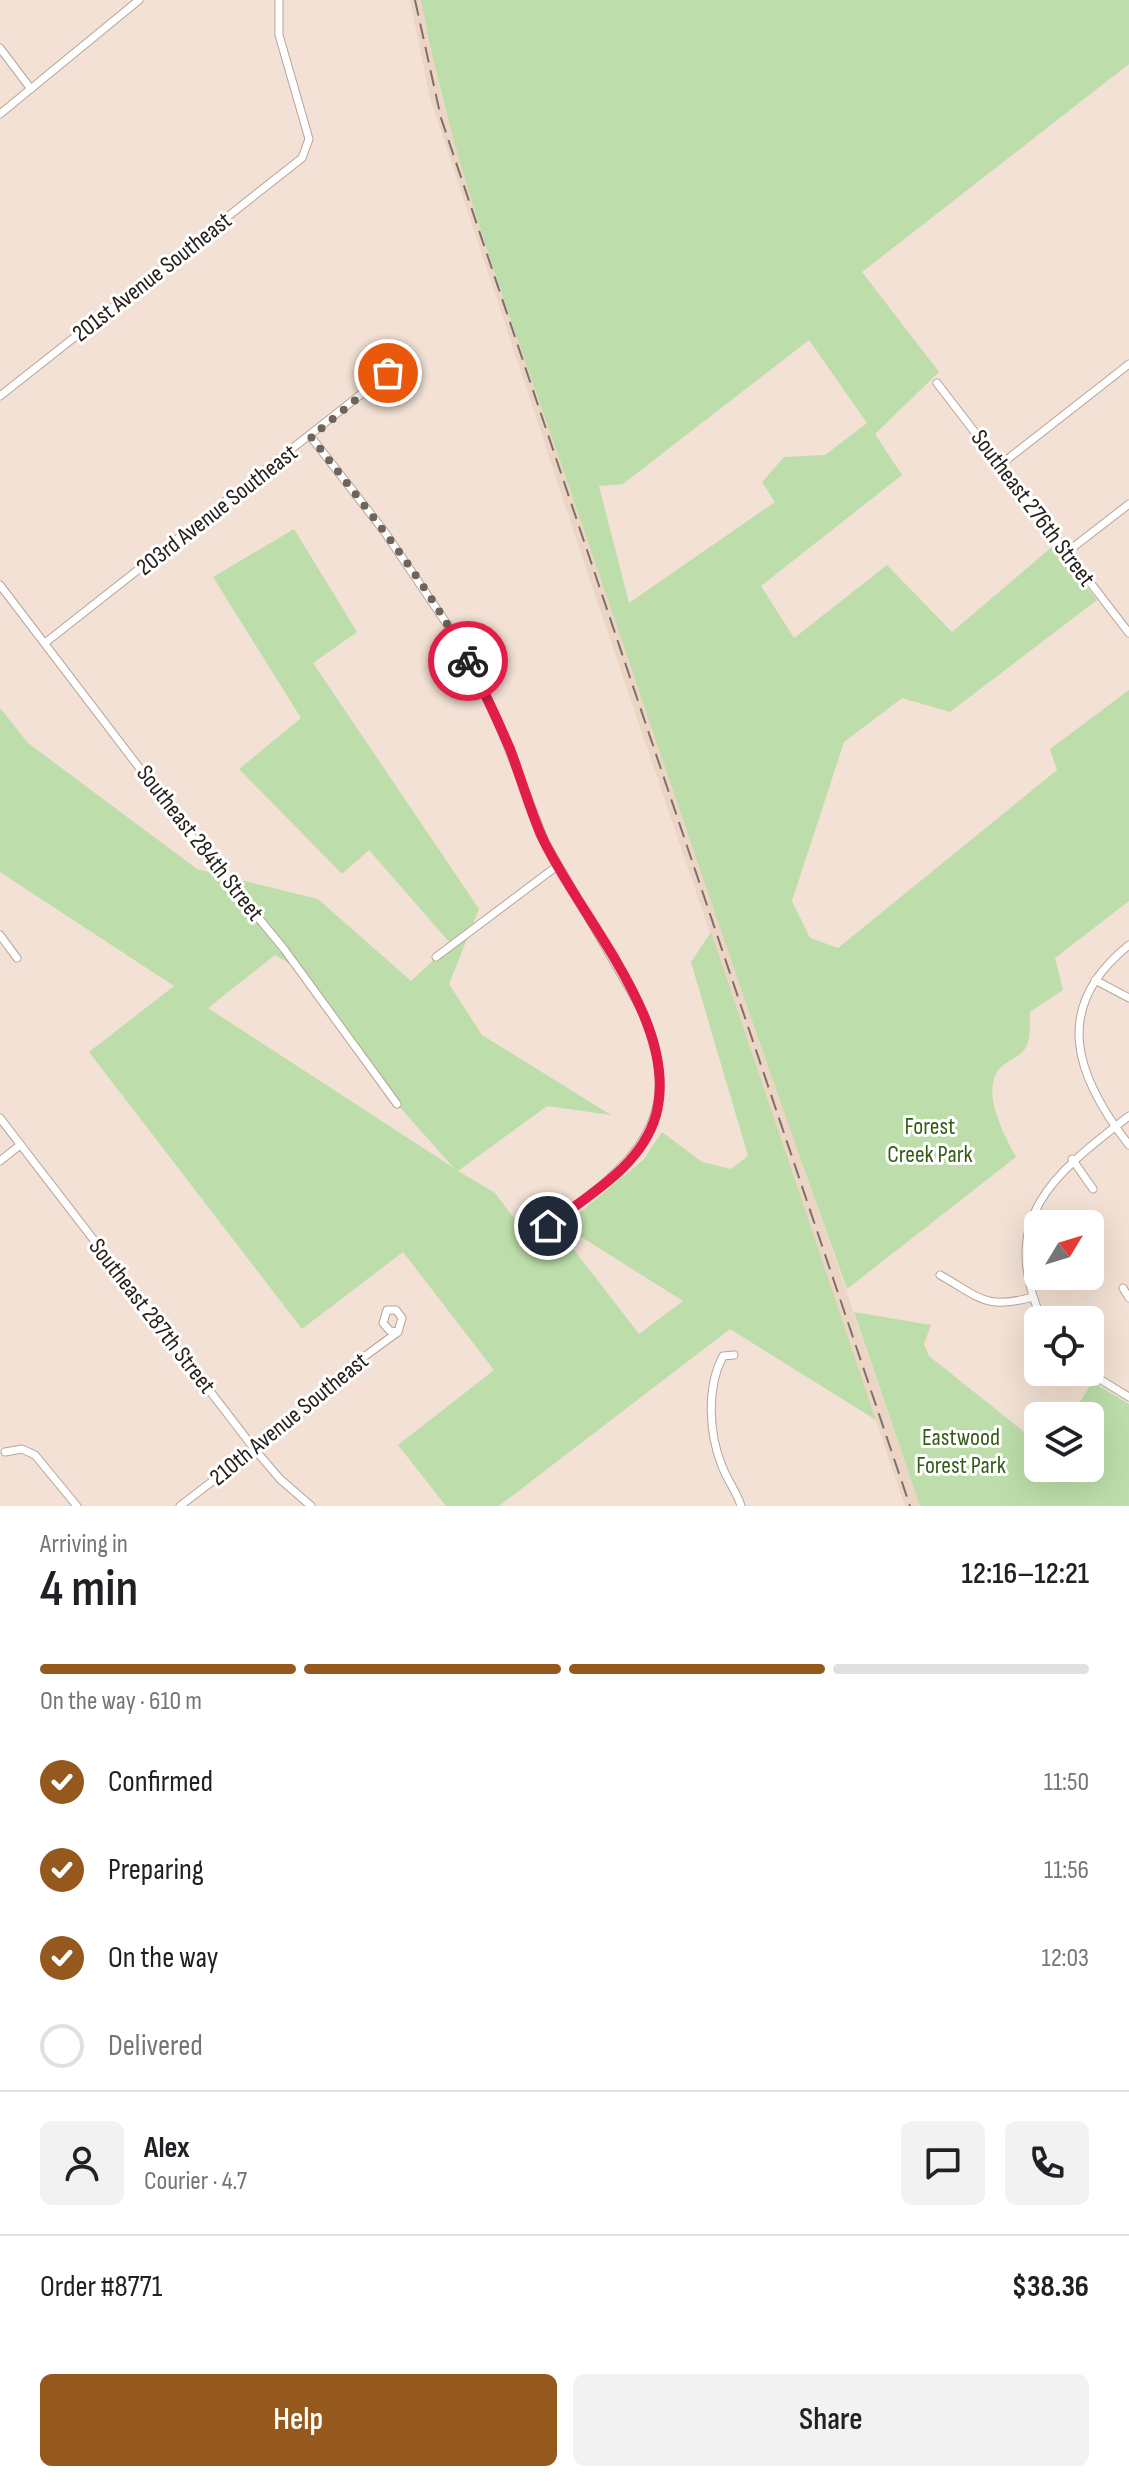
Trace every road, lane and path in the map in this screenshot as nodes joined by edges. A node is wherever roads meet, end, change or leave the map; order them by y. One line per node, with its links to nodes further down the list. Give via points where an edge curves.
1 (139, 0): 4 (street)
2 (279, 0): 9 (street, 201st Avenue Southeast, via 279,35 309,139 302,158)
3 (0, 48): 4 (street)
4 (31, 89): 5 (street)
5 (0, 114)
6 (1129, 364): 11 (street)
7 (388, 373): 10 (street, 203rd Avenue Southeast)
8 (937, 383): 11 (street, Southeast 276th Street)
9 (0, 396)
10 (311, 437): 16 (street, 203rd Avenue Southeast); 17 (street, via 384,531 457,639)
11 (1000, 465): 13 (street, Southeast 276th Street)
12 (1129, 504): 13 (street)
13 (1067, 552): 15 (street, Southeast 276th Street)
14 (0, 585): 16 (street, Southeast 284th Street)
15 (1129, 633)
16 (45, 643): 24 (street, Southeast 284th Street, via 284,949)
17 (557, 866): 20 (street); 33 (street, via 644,1014 659,1068 656,1114 628,1164)
18 (0, 935): 21 (street)
19 (1129, 945): 22 (street)
20 (436, 957)
21 (17, 958)
22 (1095, 980): 23 (street); 27 (street, via 1083,1010 1079,1050 1092,1092)
23 (1129, 998)
24 (397, 1104)
25 (1129, 1116): 27 (street)
26 (0, 1118): 28 (street, Southeast 287th Street)
27 (1115, 1127): 29 (street); 30 (street)
28 (20, 1145): 31 (street); 43 (street, Southeast 287th Street)
29 (1129, 1145)
30 (1072, 1159): 32 (street); 36 (street, via 1047,1189 1029,1233 1027,1276)
31 (0, 1161)
32 (1093, 1189)
33 (527, 1242)
34 (940, 1275): 36 (street, via 987,1302 1005,1305)
35 (1123, 1288): 37 (street)
36 (1033, 1297): 38 (street)
37 (1129, 1298)
38 (1037, 1306)
39 (398, 1332): 43 (street, 210th Avenue Southeast, via 350,1367 334,1388)
40 (734, 1355): 48 (street, via 723,1356 717,1366 712,1428 722,1469)
41 (1104, 1382): 42 (street)
42 (1129, 1397)
43 (256, 1451): 46 (street, 210th Avenue Southeast); 47 (street, Southeast 287th Street)
44 (5, 1452): 45 (street, via 22,1449 35,1455)
45 (77, 1506)
46 (180, 1506)
47 (311, 1506)
48 (741, 1506)

